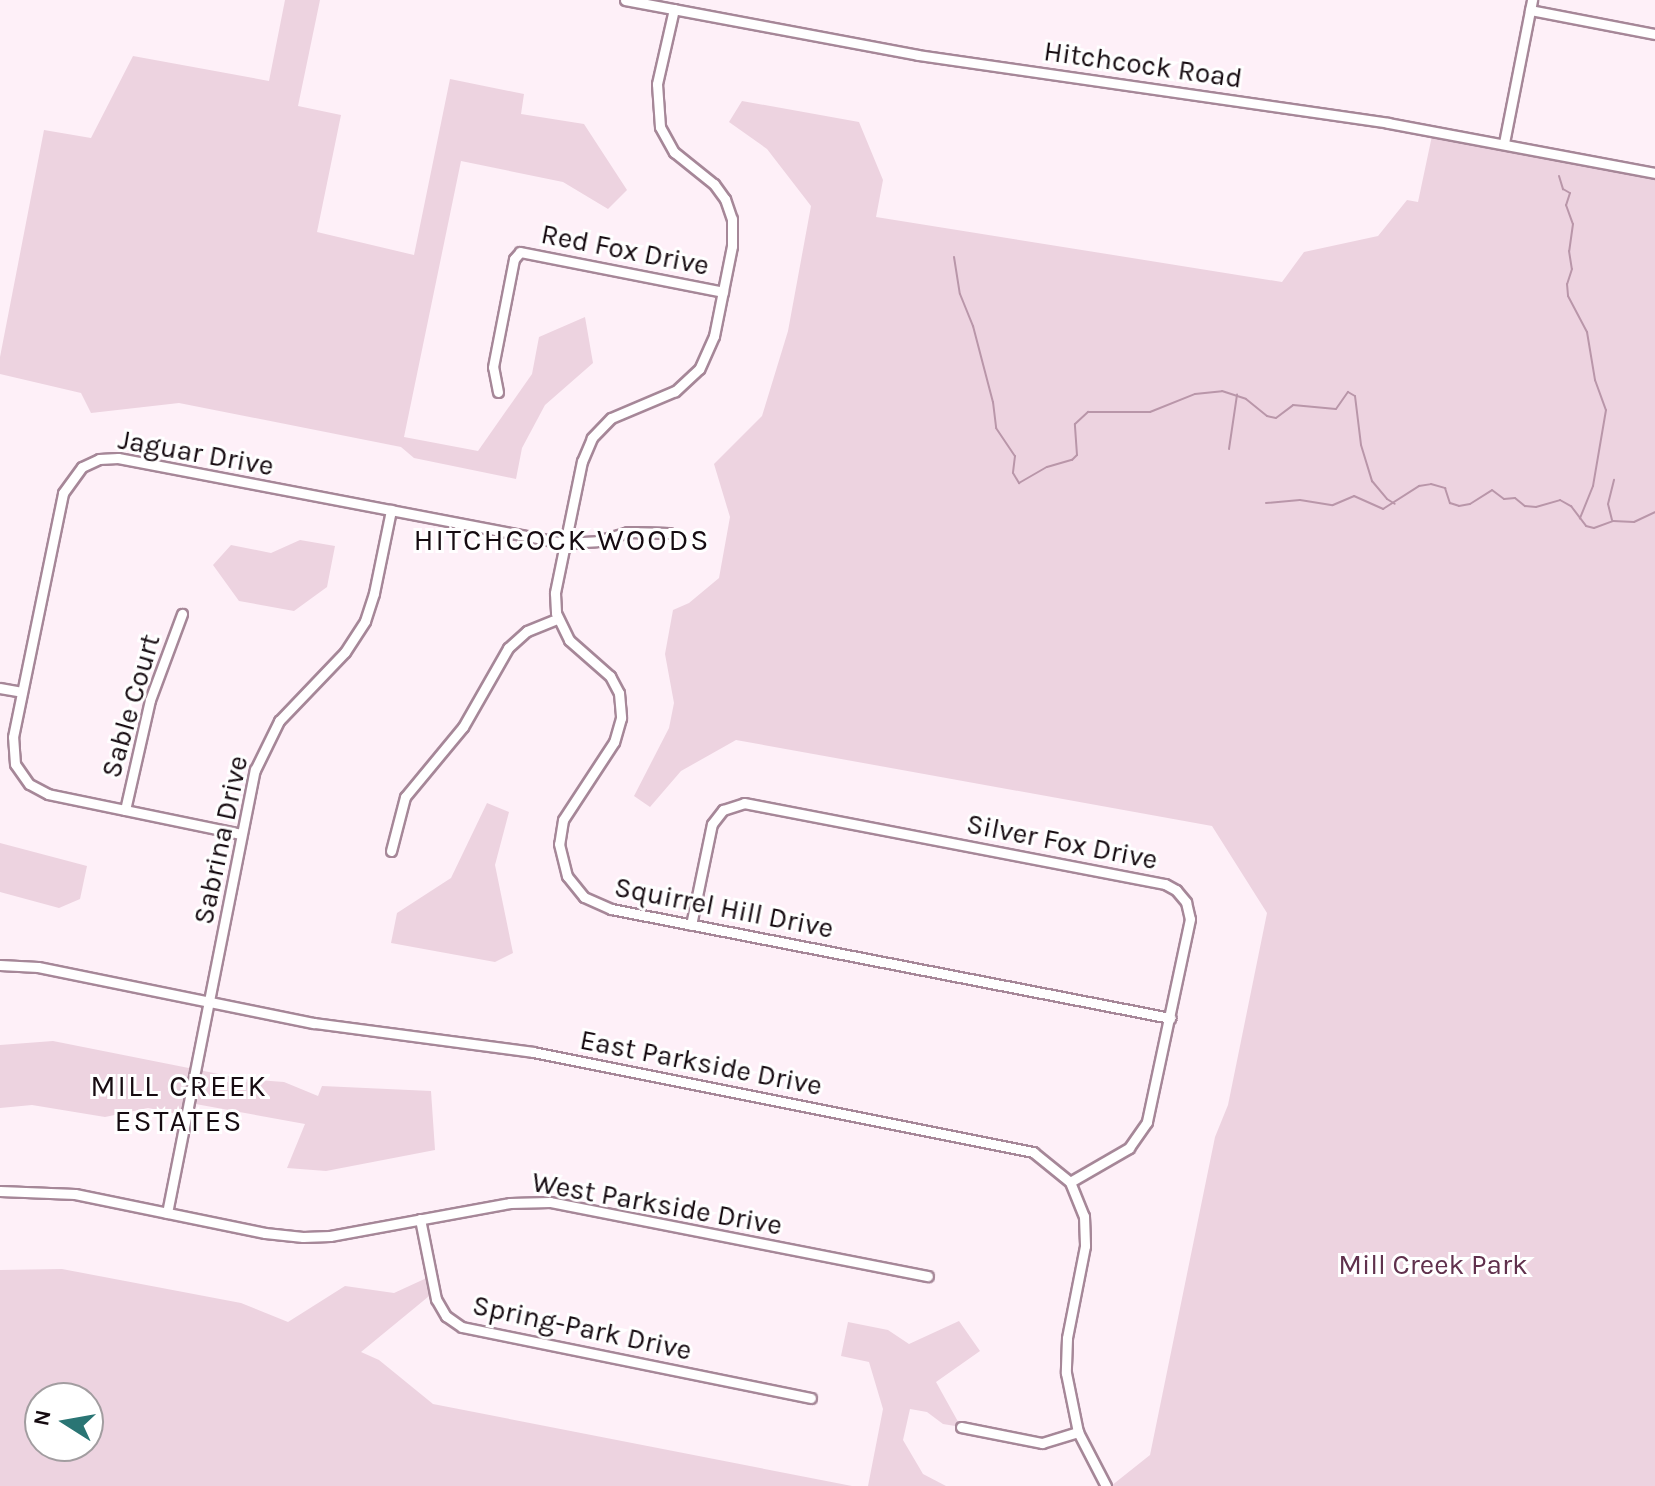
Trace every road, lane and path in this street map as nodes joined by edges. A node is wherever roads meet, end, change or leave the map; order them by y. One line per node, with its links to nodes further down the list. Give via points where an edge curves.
1 (625, 0): 3 (street, Hitchcock Road)
2 (1531, 5): 4 (street); 5 (street)
3 (674, 9): 5 (street, Hitchcock Road, via 918,55); 7 (street, via 657,84 657,115 670,147 714,184 727,204 733,239)
4 (1655, 34)
5 (1504, 143): 6 (street, Hitchcock Road)
6 (1655, 173)
7 (723, 292): 8 (street, Red Fox Drive, via 520,252 514,259 493,367); 11 (street, via 710,348 694,375 670,394 618,413 592,438)
8 (498, 392)
9 (391, 510): 11 (street, Jaguar Drive); 15 (street, Jaguar Drive, via 118,458 90,462 63,493); 17 (street, Sabrina Drive, via 365,621 345,652 270,735 255,770)
10 (669, 533): 11 (street, Jaguar Drive, via 638,531)
11 (564, 543): 13 (street, via 555,593)
12 (182, 614): 16 (street, Sable Court, via 150,700)
13 (557, 619): 18 (street, via 527,631 508,648 463,727 405,797); 19 (street, Squirrel Hill Drive, via 569,640 610,676 622,710 614,742 563,820 562,864 578,891 600,906)
14 (0, 688): 15 (street)
15 (22, 692): 16 (street, Jaguar Drive, via 12,747 25,780 48,794)
16 (125, 810): 17 (street, Jaguar Drive)
17 (241, 834): 21 (street, Sabrina Drive)
18 (391, 851)
19 (691, 925): 22 (street, Squirrel Hill Drive); 22 (street, Silver Fox Drive, via 710,829 723,810 744,803 1165,884 1186,902 1190,919)
20 (0, 965): 21 (street, East Parkside Drive, via 38,967)
21 (210, 1002): 23 (street, East Parkside Drive, via 314,1023 533,1052 1018,1148 1048,1161); 25 (street, Sabrina Drive)
22 (1170, 1018): 23 (street, Silver Fox Drive, via 1143,1132 1120,1155)
23 (1070, 1182): 30 (street, via 1086,1229 1066,1353)
24 (0, 1191): 25 (street, West Parkside Drive, via 57,1192)
25 (167, 1213): 26 (street, West Parkside Drive, via 303,1237)
26 (420, 1219): 27 (street, West Parkside Drive, via 510,1203 550,1202); 28 (street, Spring-Park Drive, via 436,1299 446,1316 462,1327)
27 (928, 1276)
28 (811, 1398)
29 (961, 1427): 30 (street, via 1042,1443)
30 (1078, 1432): 31 (street)
31 (1106, 1486)

